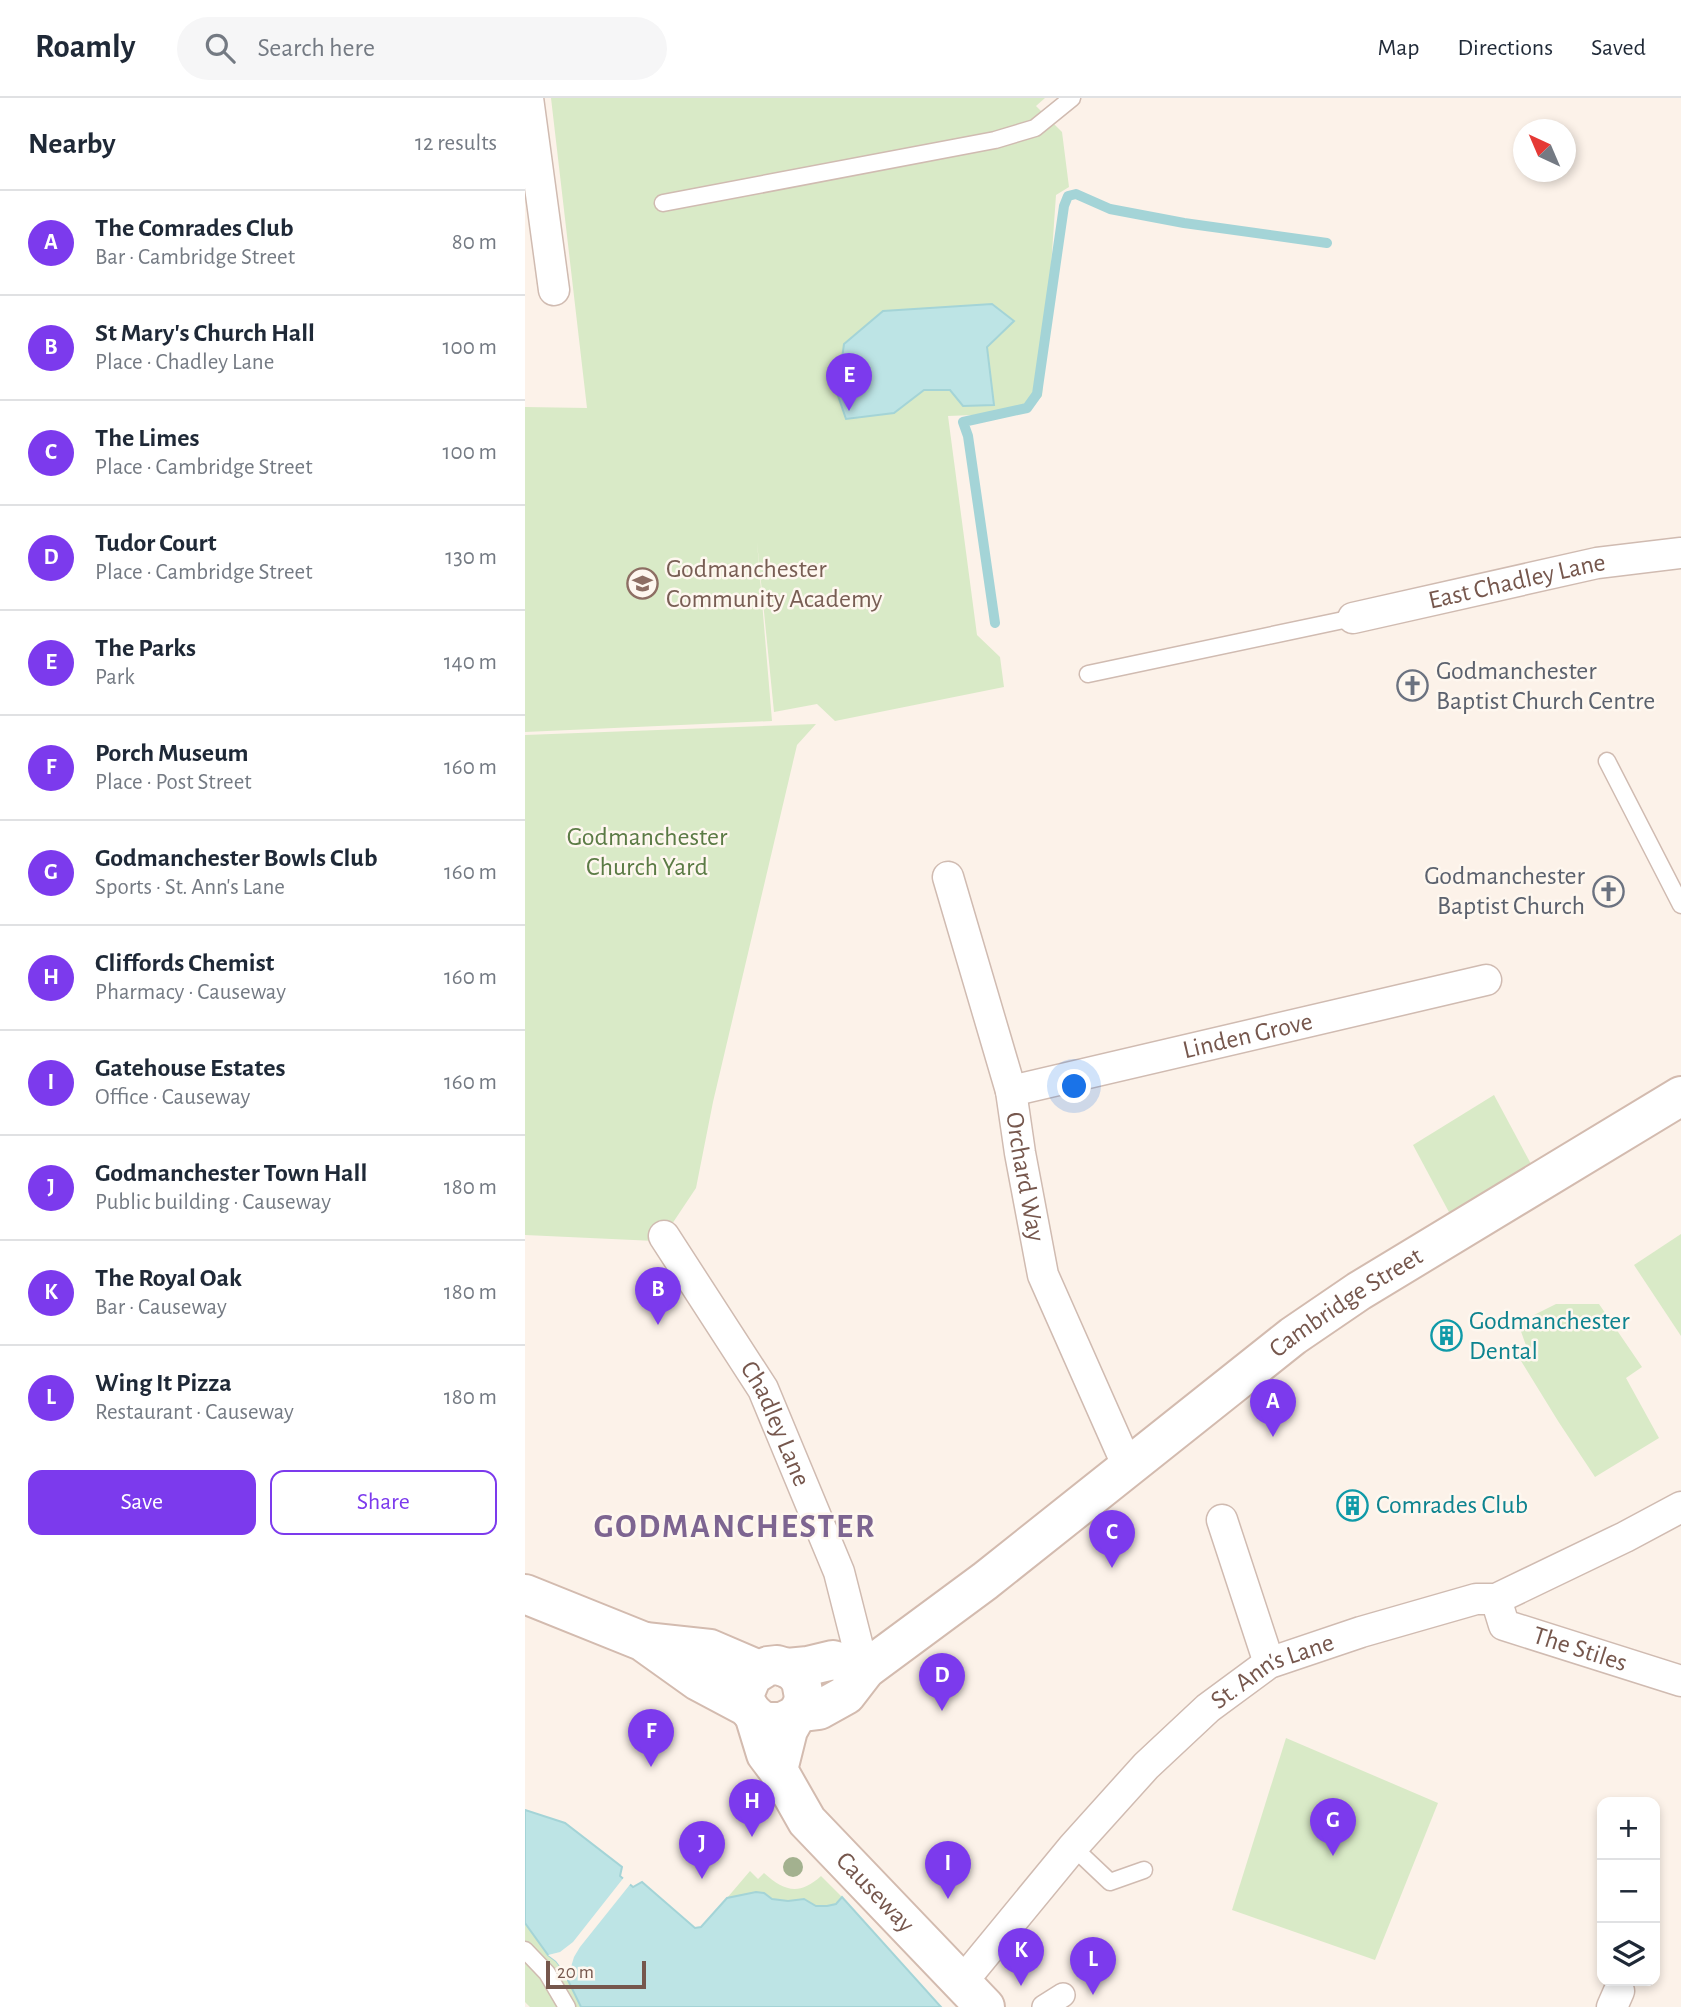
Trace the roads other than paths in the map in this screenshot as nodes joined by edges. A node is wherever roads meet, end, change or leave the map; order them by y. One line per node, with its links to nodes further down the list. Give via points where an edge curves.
1 (528, 98): 4 (street)
2 (1072, 98): 3 (lane, via 1035,128 995,140)
3 (663, 203)
4 (554, 290)
5 (1681, 553): 6 (street, East Chadley Lane, via 1597,563)
6 (1353, 618): 7 (lane)
7 (1088, 674)
8 (1607, 761): 10 (lane)
9 (948, 877): 12 (street, Orchard Way)
10 (1681, 905)
11 (1486, 980): 12 (street, Linden Grove)
12 (1011, 1091): 15 (street, Orchard Way, via 1043,1275)
13 (1681, 1096): 15 (main road, Cambridge Street, via 1359,1291 1293,1336)
14 (664, 1236): 23 (street, Chadley Lane, via 763,1389 839,1572)
15 (1128, 1467): 23 (main road, Cambridge Street)
16 (1681, 1507): 19 (street, St. Ann's Lane)
17 (1222, 1520): 21 (street)
18 (525, 1594): 20 (main road)
19 (1496, 1599): 21 (street, St. Ann's Lane, via 1476,1599); 24 (street, The Stiles, via 1504,1625)
20 (642, 1641): 22 (main road, via 710,1649); 25 (main road, via 698,1681)
21 (1269, 1663): 28 (street, St. Ann's Lane, via 1208,1707 1146,1766)
22 (773, 1669): 23 (main road, via 832,1660); 25 (main road, via 752,1675 745,1693); 26 (main road, via 795,1673 804,1689 802,1705)
23 (866, 1669): 26 (main road, Cambridge Street, via 846,1695 819,1710)
24 (1681, 1681)
25 (750, 1710): 26 (main road, via 767,1722 782,1723); 27 (main road, Causeway, via 766,1754)
26 (794, 1716): 27 (main road)
27 (778, 1770): 31 (main road, Causeway, via 807,1821)
28 (1073, 1847): 29 (lane, via 1110,1882); 31 (street, St. Ann's Lane)
29 (1144, 1870)
30 (525, 1950): 32 (lane, via 547,1973)
31 (974, 1995)
32 (567, 2007)

